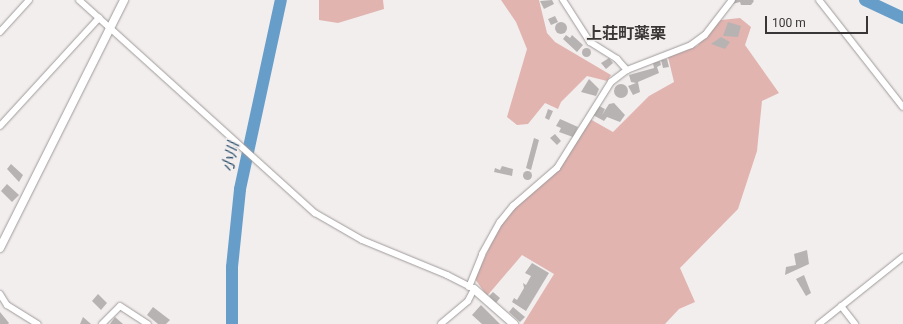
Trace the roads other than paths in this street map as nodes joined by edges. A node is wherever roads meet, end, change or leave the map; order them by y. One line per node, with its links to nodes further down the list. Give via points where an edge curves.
1 (29, 0): 9 (street)
2 (79, 0): 7 (street)
3 (124, 0): 8 (street)
4 (563, 0): 10 (street, via 590,42 617,59)
5 (732, 0): 10 (street, via 705,35 691,45)
6 (819, 0): 11 (street)
7 (99, 18): 8 (street); 12 (street)
8 (110, 29): 13 (street); 15 (street, via 315,213 362,240)
9 (0, 32)
10 (627, 70): 15 (street, via 611,82 557,168 513,206 500,222 482,254)
11 (903, 107)
12 (0, 126)
13 (0, 247)
14 (903, 257): 17 (street)
15 (472, 288): 21 (street, via 468,301); 22 (street)
16 (0, 294): 19 (street, via 6,305)
17 (841, 306): 23 (street); 24 (street)
18 (143, 323): 20 (street, via 120,306)
19 (37, 324)
20 (102, 324)
21 (441, 324)
22 (514, 324)
23 (819, 324)
24 (855, 324)

